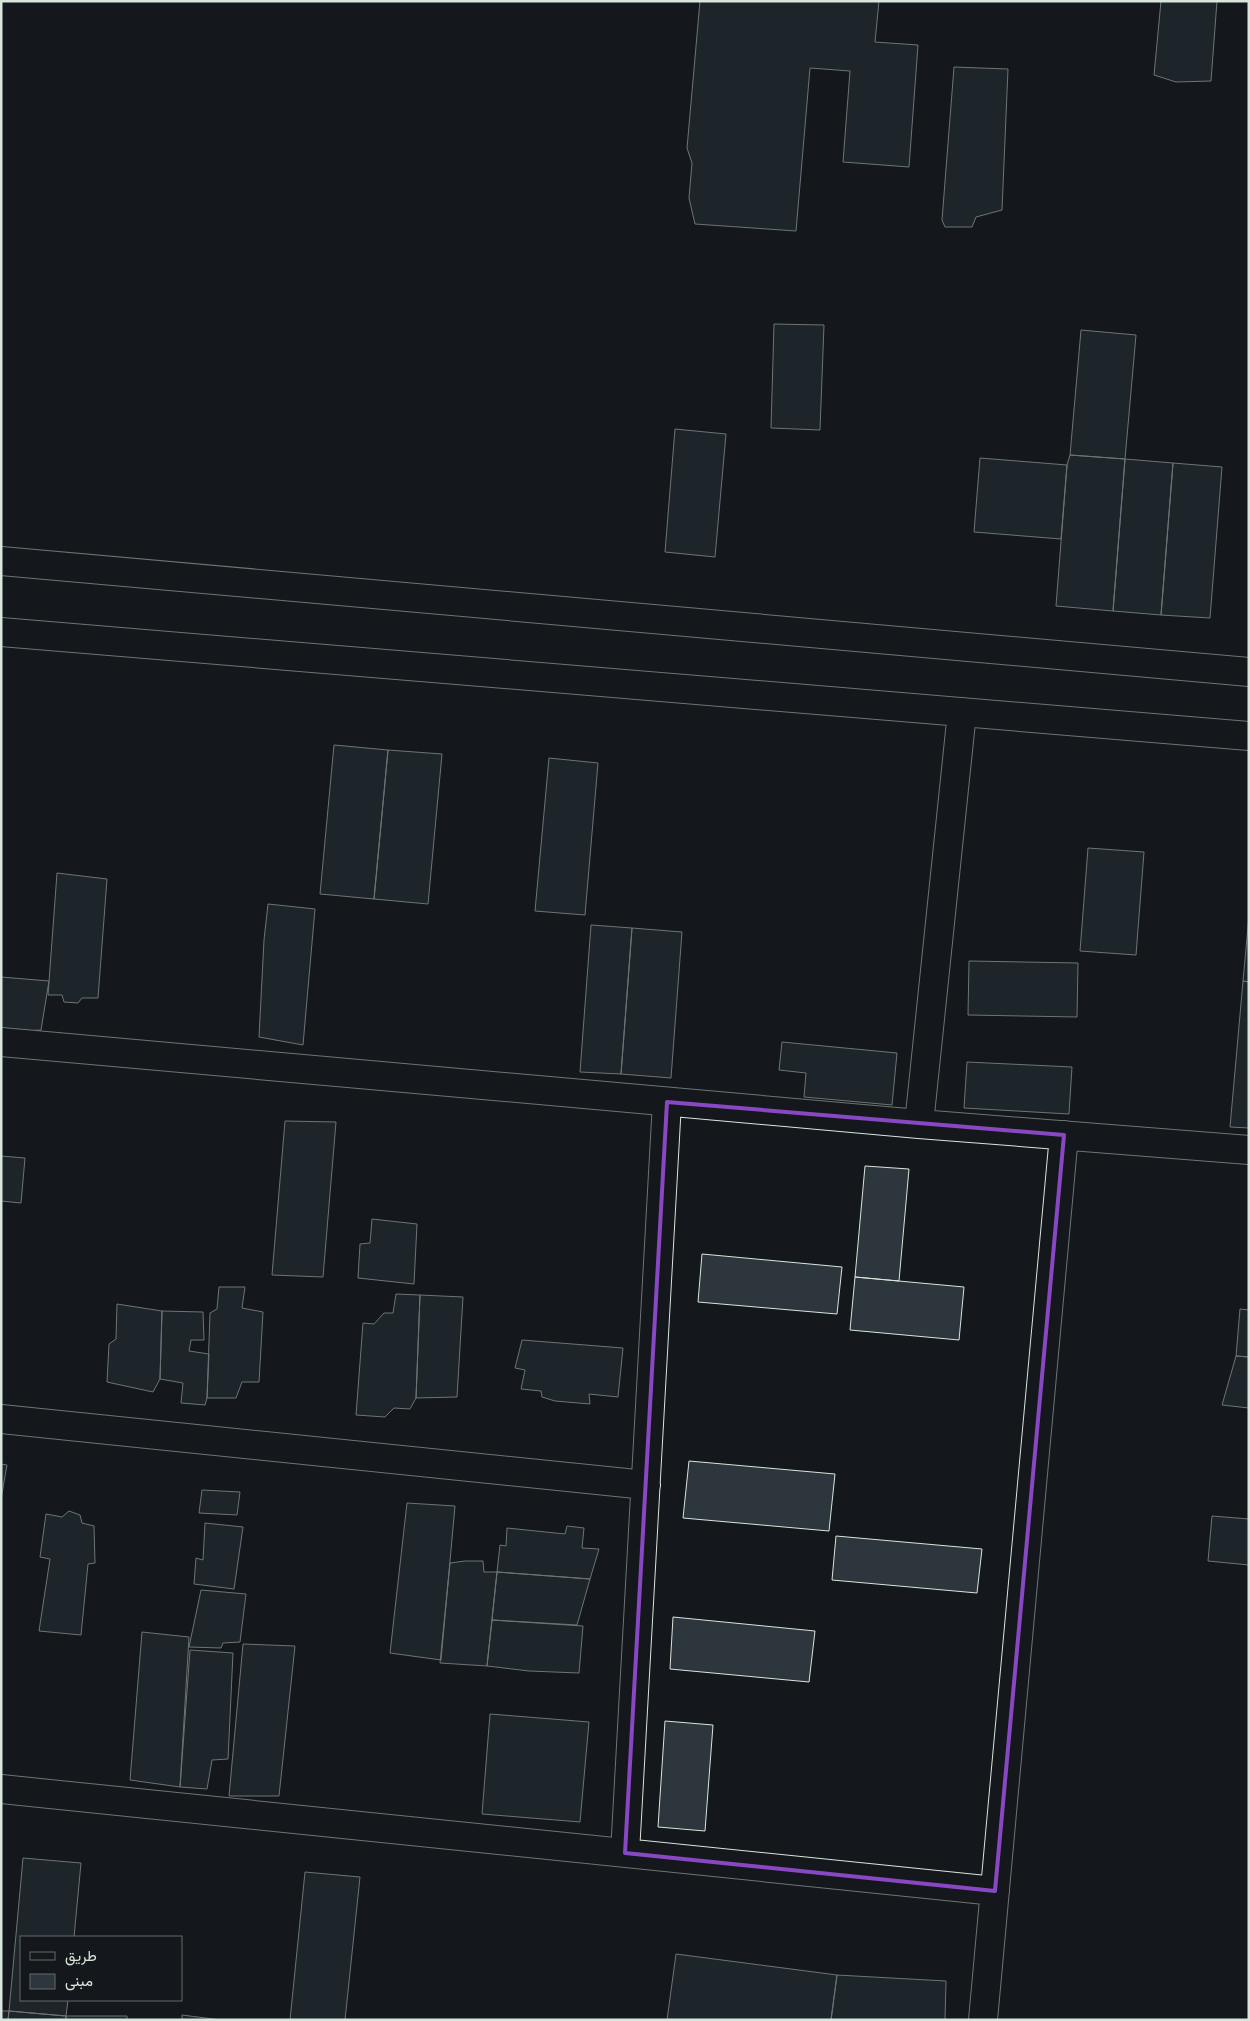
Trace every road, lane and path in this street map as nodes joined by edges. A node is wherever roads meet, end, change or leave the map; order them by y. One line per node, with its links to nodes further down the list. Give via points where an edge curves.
1 (1, 561): 3 (street)
2 (1, 632): 4 (street)
3 (1249, 672)
4 (962, 712): 5 (street); 8 (street)
5 (1249, 736)
6 (1, 1042): 7 (street)
7 (667, 1102): 8 (street); 12 (street)
8 (920, 1124): 9 (street)
9 (1064, 1135): 10 (street); 15 (street)
10 (1249, 1150)
11 (1, 1419): 12 (street)
12 (646, 1485): 14 (street)
13 (1, 1789): 14 (street)
14 (625, 1853): 15 (street)
15 (995, 1891): 16 (street)
16 (983, 2020)

